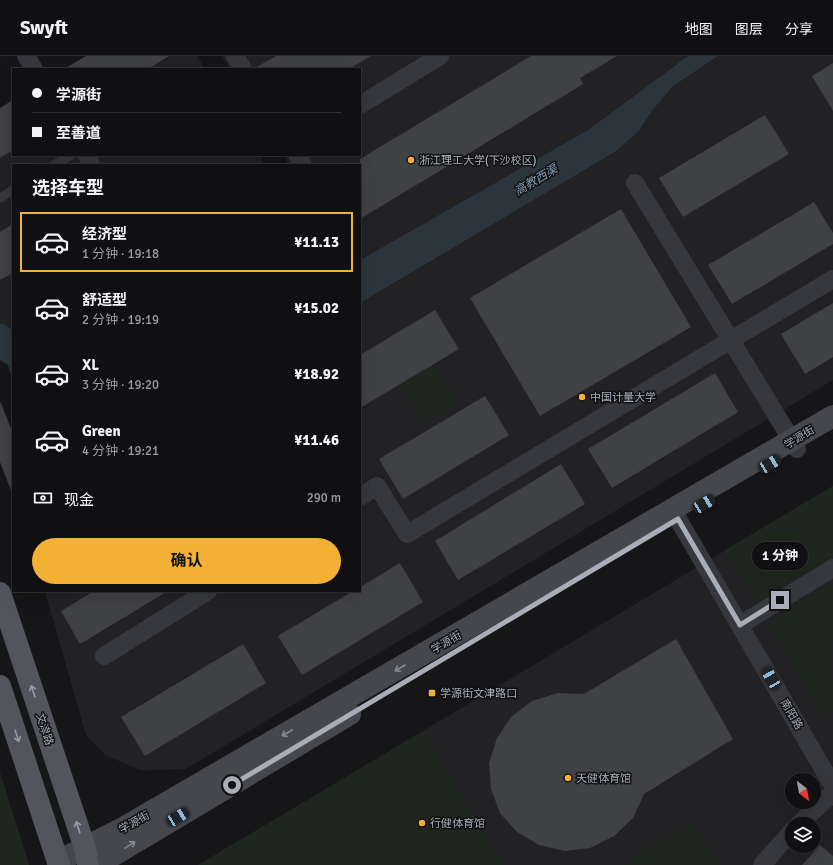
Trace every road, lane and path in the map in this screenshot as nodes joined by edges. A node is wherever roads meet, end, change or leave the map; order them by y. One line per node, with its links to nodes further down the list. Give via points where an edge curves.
1 (26, 56): 4 (street)
2 (235, 56): 5 (street)
3 (440, 56): 6 (street)
4 (33, 68)
5 (242, 68)
6 (361, 104)
7 (69, 156): 8 (lane)
8 (56, 164)
9 (635, 183): 13 (street)
10 (12, 191): 11 (lane)
11 (0, 198)
12 (833, 279): 13 (street)
13 (731, 340): 16 (street); 17 (street, via 407,534 377,486)
14 (833, 416): 16 (main road, 学源街)
15 (833, 427): 16 (main road, 学源街)
16 (795, 445): 18 (main road, 学源街); 29 (main road, 学源街, one-way to 29, via 123,828)
17 (361, 496)
18 (678, 519): 22 (street, 南阳路); 29 (main road, 学源街, one-way to 18)
19 (833, 568): 22 (street)
20 (206, 592): 23 (street)
21 (0, 593): 29 (main road, 文津路, one-way to 21)
22 (740, 625): 25 (street, 南阳路)
23 (104, 656)
24 (0, 686): 30 (main road, one-way to 30)
25 (833, 786)
26 (833, 793): 27 (street)
27 (806, 817)
28 (785, 839): 31 (street)
29 (90, 859): 30 (main road, 学源街, via 70,856)
30 (59, 865)
31 (762, 865)

